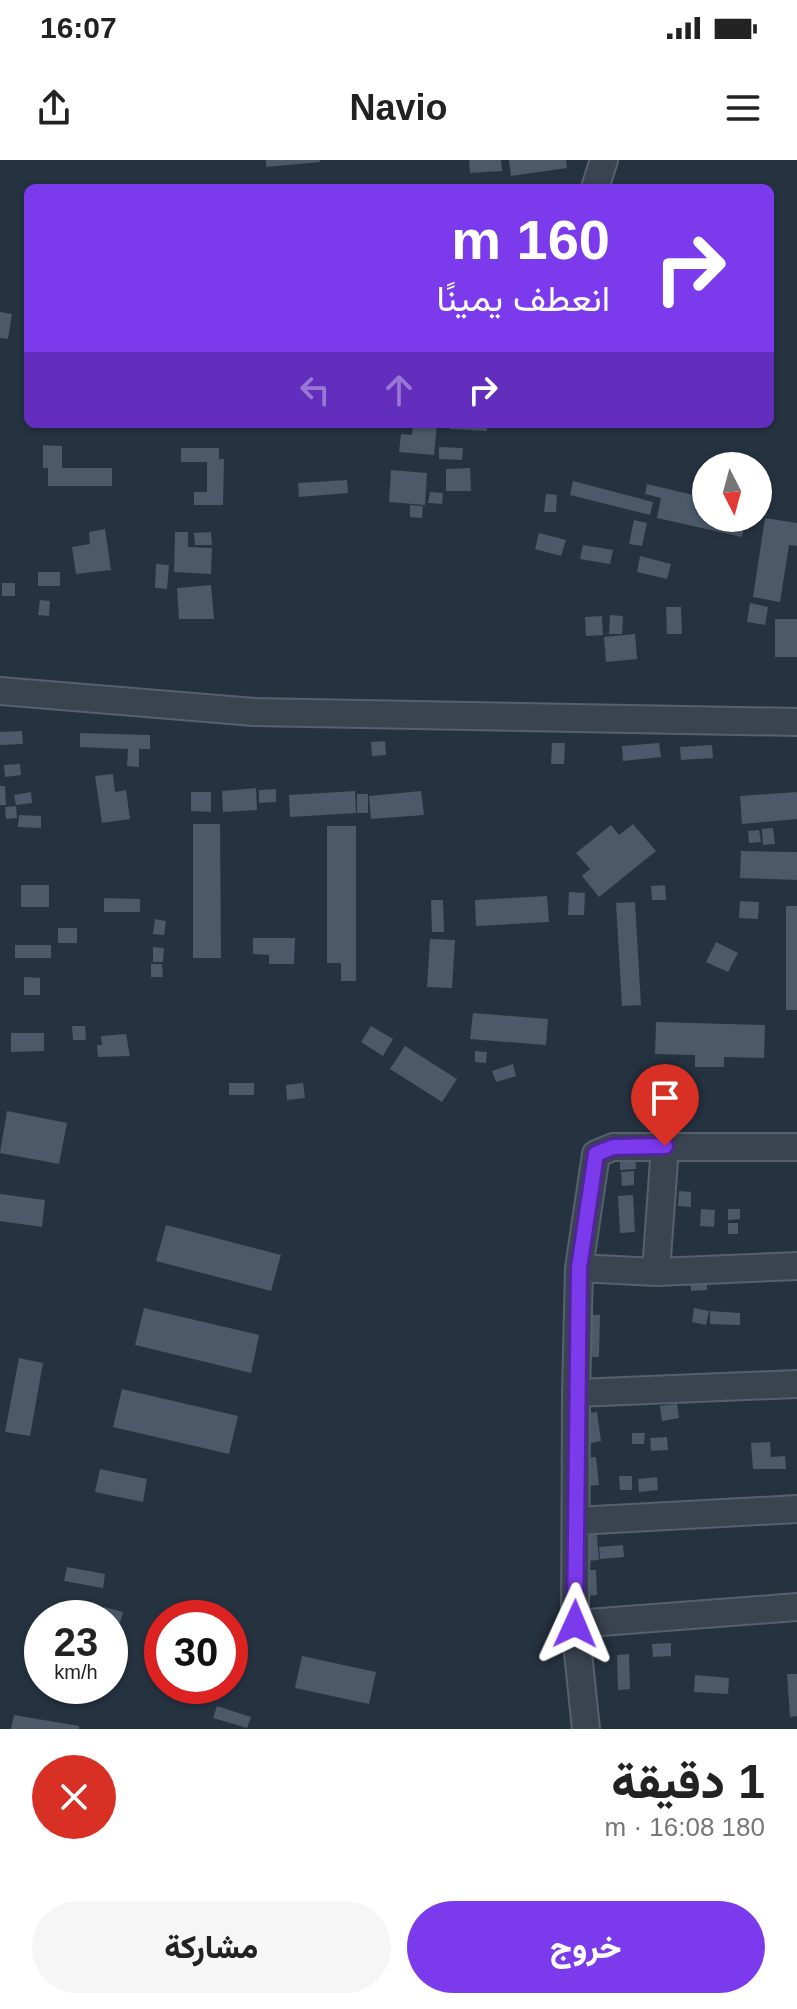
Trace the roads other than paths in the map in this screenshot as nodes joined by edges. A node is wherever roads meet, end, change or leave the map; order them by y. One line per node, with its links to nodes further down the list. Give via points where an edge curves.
1 (604, 160): 2 (street)
2 (596, 184)
3 (0, 691): 4 (street, via 254,712)
4 (797, 722)
5 (665, 1146): 6 (street); 8 (street, via 613,1147 596,1154); 9 (street)
6 (797, 1147)
7 (797, 1266): 9 (street)
8 (579, 1268): 9 (street); 11 (street)
9 (656, 1272)
10 (797, 1384): 11 (street)
11 (576, 1393): 13 (street)
12 (797, 1509): 13 (street)
13 (576, 1521): 15 (street)
14 (797, 1607): 15 (street)
15 (575, 1624): 16 (street)
16 (586, 1729)

